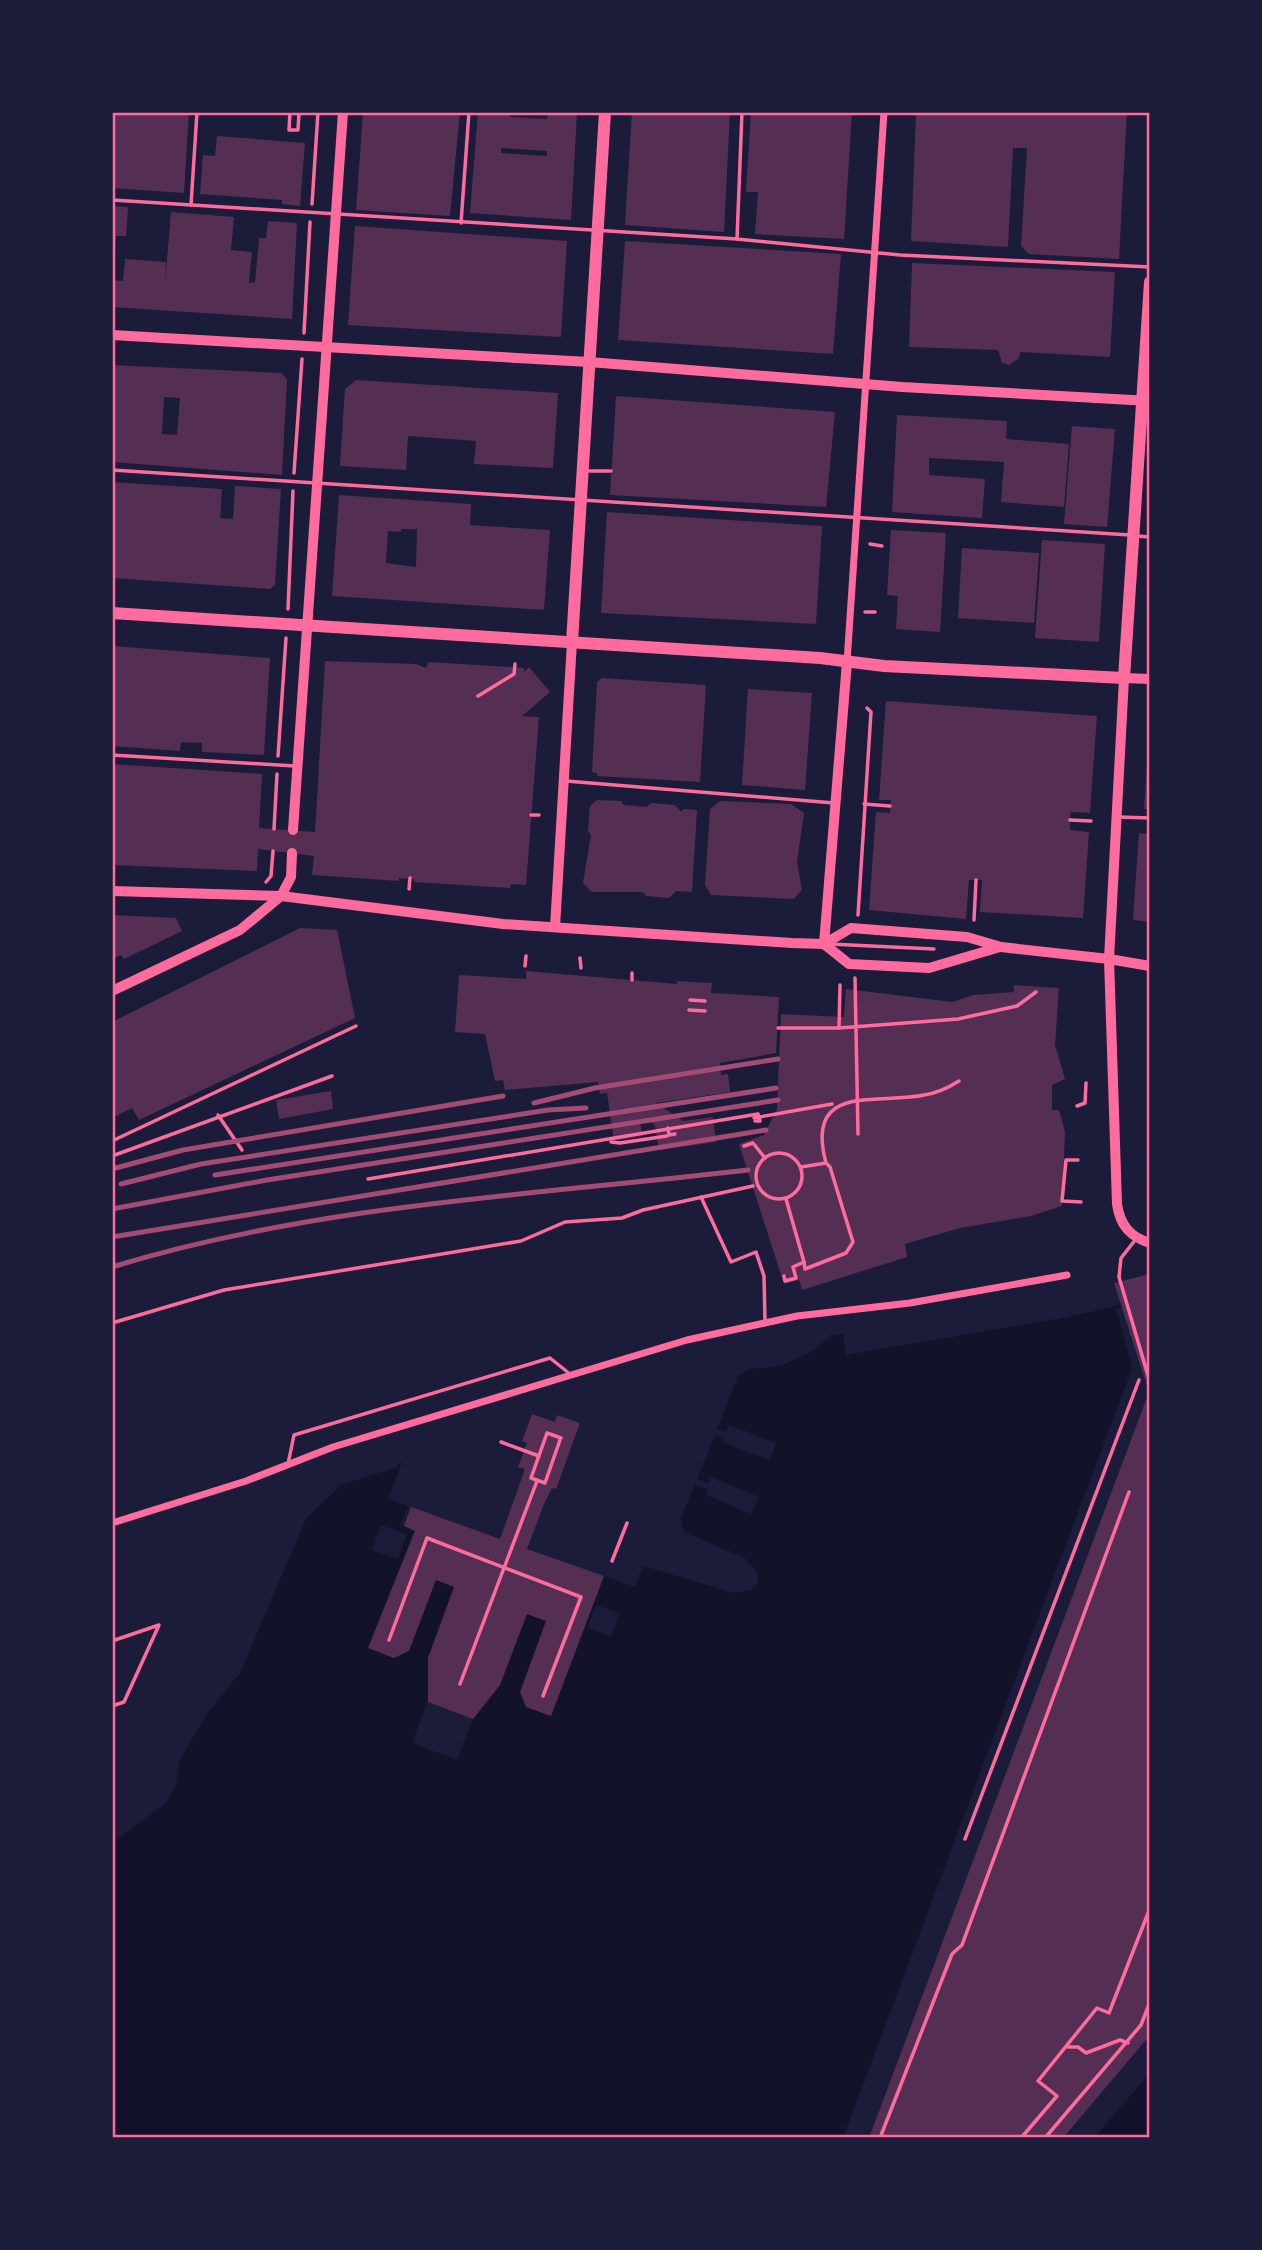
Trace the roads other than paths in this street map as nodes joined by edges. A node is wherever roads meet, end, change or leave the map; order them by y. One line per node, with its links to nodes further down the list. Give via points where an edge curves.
1 (197, 112): 8 (lane)
2 (342, 112): 9 (street)
3 (469, 112): 10 (lane)
4 (605, 112): 11 (main road)
5 (742, 112): 12 (lane)
6 (884, 112): 13 (street)
7 (112, 200): 8 (lane)
8 (191, 205): 9 (lane)
9 (335, 215): 10 (lane); 17 (street)
10 (461, 223): 11 (lane)
11 (599, 232): 12 (lane); 18 (main road)
12 (737, 239): 13 (lane)
13 (874, 253): 14 (lane); 19 (street)
14 (1150, 267)
15 (1150, 282): 20 (main road)
16 (112, 335): 17 (main road)
17 (327, 349): 18 (main road); 24 (street)
18 (589, 362): 19 (main road); 22 (main road)
19 (865, 384): 20 (main road); 26 (street)
20 (1146, 400): 27 (main road)
21 (112, 470): 24 (lane)
22 (583, 471): 23 (lane); 25 (main road)
23 (611, 471)
24 (317, 483): 25 (lane); 30 (street)
25 (582, 499): 26 (lane); 31 (main road)
26 (858, 518): 27 (lane); 32 (street)
27 (1134, 536): 28 (lane); 33 (main road)
28 (1150, 537)
29 (112, 613): 30 (main road)
30 (308, 625): 31 (main road); 36 (street)
31 (572, 642): 32 (main road); 37 (main road)
32 (847, 662): 33 (main road); 38 (main road)
33 (1124, 678): 34 (main road); 39 (main road)
34 (1150, 679)
35 (112, 755): 36 (lane)
36 (297, 766): 41 (street)
37 (564, 780): 38 (lane); 45 (main road)
38 (835, 803): 46 (main road)
39 (1116, 817): 40 (lane); 49 (main road)
40 (1150, 818)
41 (293, 830)
42 (292, 853): 44 (street, via 290,877)
43 (112, 891): 44 (main road)
44 (281, 896): 45 (main road); 51 (main road, via 240,930)
45 (555, 927): 46 (main road)
46 (824, 944): 47 (main road, via 851,929 967,937); 47 (main road, via 849,964 929,968); 48 (lane)
47 (1001, 947): 49 (main road)
48 (934, 950)
49 (1109, 959): 50 (street); 60 (street, via 1116,1204 1119,1219)
50 (1150, 965)
51 (112, 991)
52 (356, 1026): 55 (lane)
53 (332, 1076): 54 (lane)
54 (218, 1115): 56 (lane); 57 (lane)
55 (112, 1141)
56 (242, 1150)
57 (112, 1156)
58 (753, 1186): 59 (lane)
59 (701, 1198): 63 (lane, via 731,1262 756,1252 764,1276); 64 (lane, via 622,1218 565,1222 522,1241 223,1290)
60 (1136, 1239): 61 (street); 66 (lane, via 1121,1258 1120,1281)
61 (1150, 1243)
62 (1067, 1275): 63 (street, via 900,1304)
63 (765, 1321): 65 (street)
64 (112, 1323)
65 (570, 1374): 68 (street); 68 (lane, via 550,1358 293,1435)
66 (1150, 1379)
67 (1139, 1380): 74 (lane)
68 (288, 1465): 69 (street)
69 (112, 1523)
70 (627, 1523): 71 (lane)
71 (612, 1561)
72 (112, 1641): 73 (lane, via 159,1625 124,1702)
73 (112, 1706)
74 (965, 1839)

